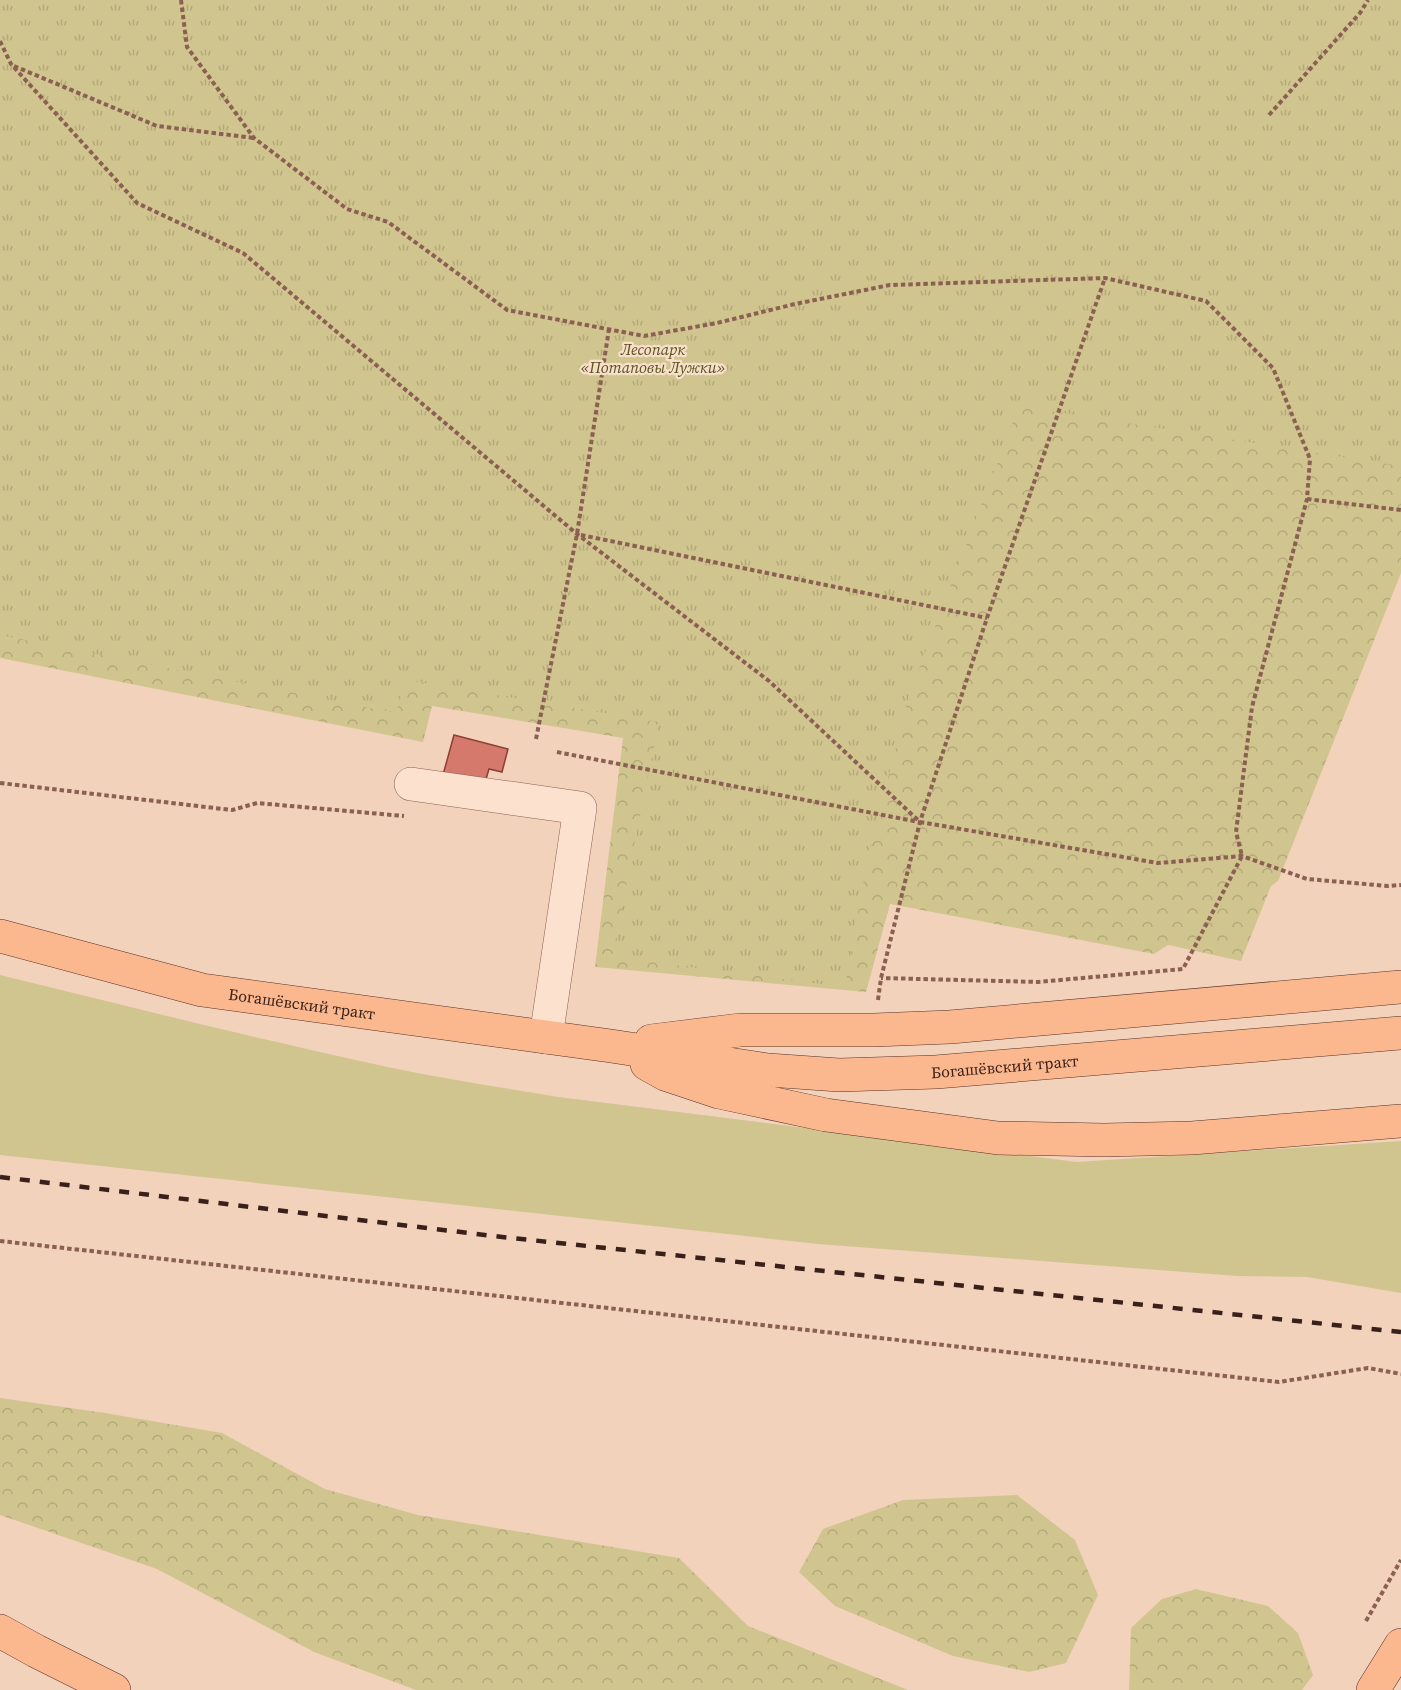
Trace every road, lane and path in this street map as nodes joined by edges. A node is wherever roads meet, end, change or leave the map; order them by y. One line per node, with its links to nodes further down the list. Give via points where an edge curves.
1 (182, 0): 6 (path, via 187,47)
2 (1368, 0): 5 (path)
3 (0, 41): 4 (path)
4 (11, 64): 6 (path, via 157,126); 11 (path, via 137,203 243,253)
5 (1269, 115)
6 (254, 138): 8 (path, via 347,209 388,222 507,310)
7 (1105, 278): 8 (path, via 890,285 644,336); 9 (path, via 1206,301 1273,368 1310,459); 12 (path)
8 (609, 329): 11 (path)
9 (1307, 499): 10 (path); 19 (path, via 1252,706 1236,832)
10 (1401, 510)
11 (577, 534): 12 (path); 13 (path); 18 (path, via 769,681)
12 (987, 618): 18 (path)
13 (536, 739)
14 (557, 752): 18 (path)
15 (0, 783): 17 (path, via 232,810 258,803)
16 (411, 784): 26 (lane, via 580,808)
17 (405, 816)
18 (920, 822): 19 (path, via 1158,864); 22 (path)
19 (1242, 855): 20 (path, via 1307,879); 22 (path, via 1183,969 1038,982)
20 (1401, 885)
21 (0, 936): 26 (main road, Богашёвский тракт, via 202,990)
22 (881, 978): 24 (path)
23 (1401, 987): 24 (main road, Богашёвский тракт, via 1060,1018)
24 (874, 1030): 27 (main road, Богашёвский тракт, via 740,1030)
25 (1401, 1033): 27 (main road, Богашёвский тракт, via 936,1072 839,1075 768,1070)
26 (546, 1037): 27 (main road, Богашёвский тракт)
27 (611, 1046): 28 (main road, via 665,1074 719,1092 826,1115 998,1138 1192,1138)
28 (1401, 1121)
29 (0, 1241): 30 (path, via 1279,1382 1368,1368)
30 (1401, 1374)
31 (1401, 1560): 32 (path)
32 (1366, 1621)
33 (0, 1631): 35 (main road)
34 (1401, 1645): 36 (main road)
35 (114, 1690)
36 (1373, 1690)

